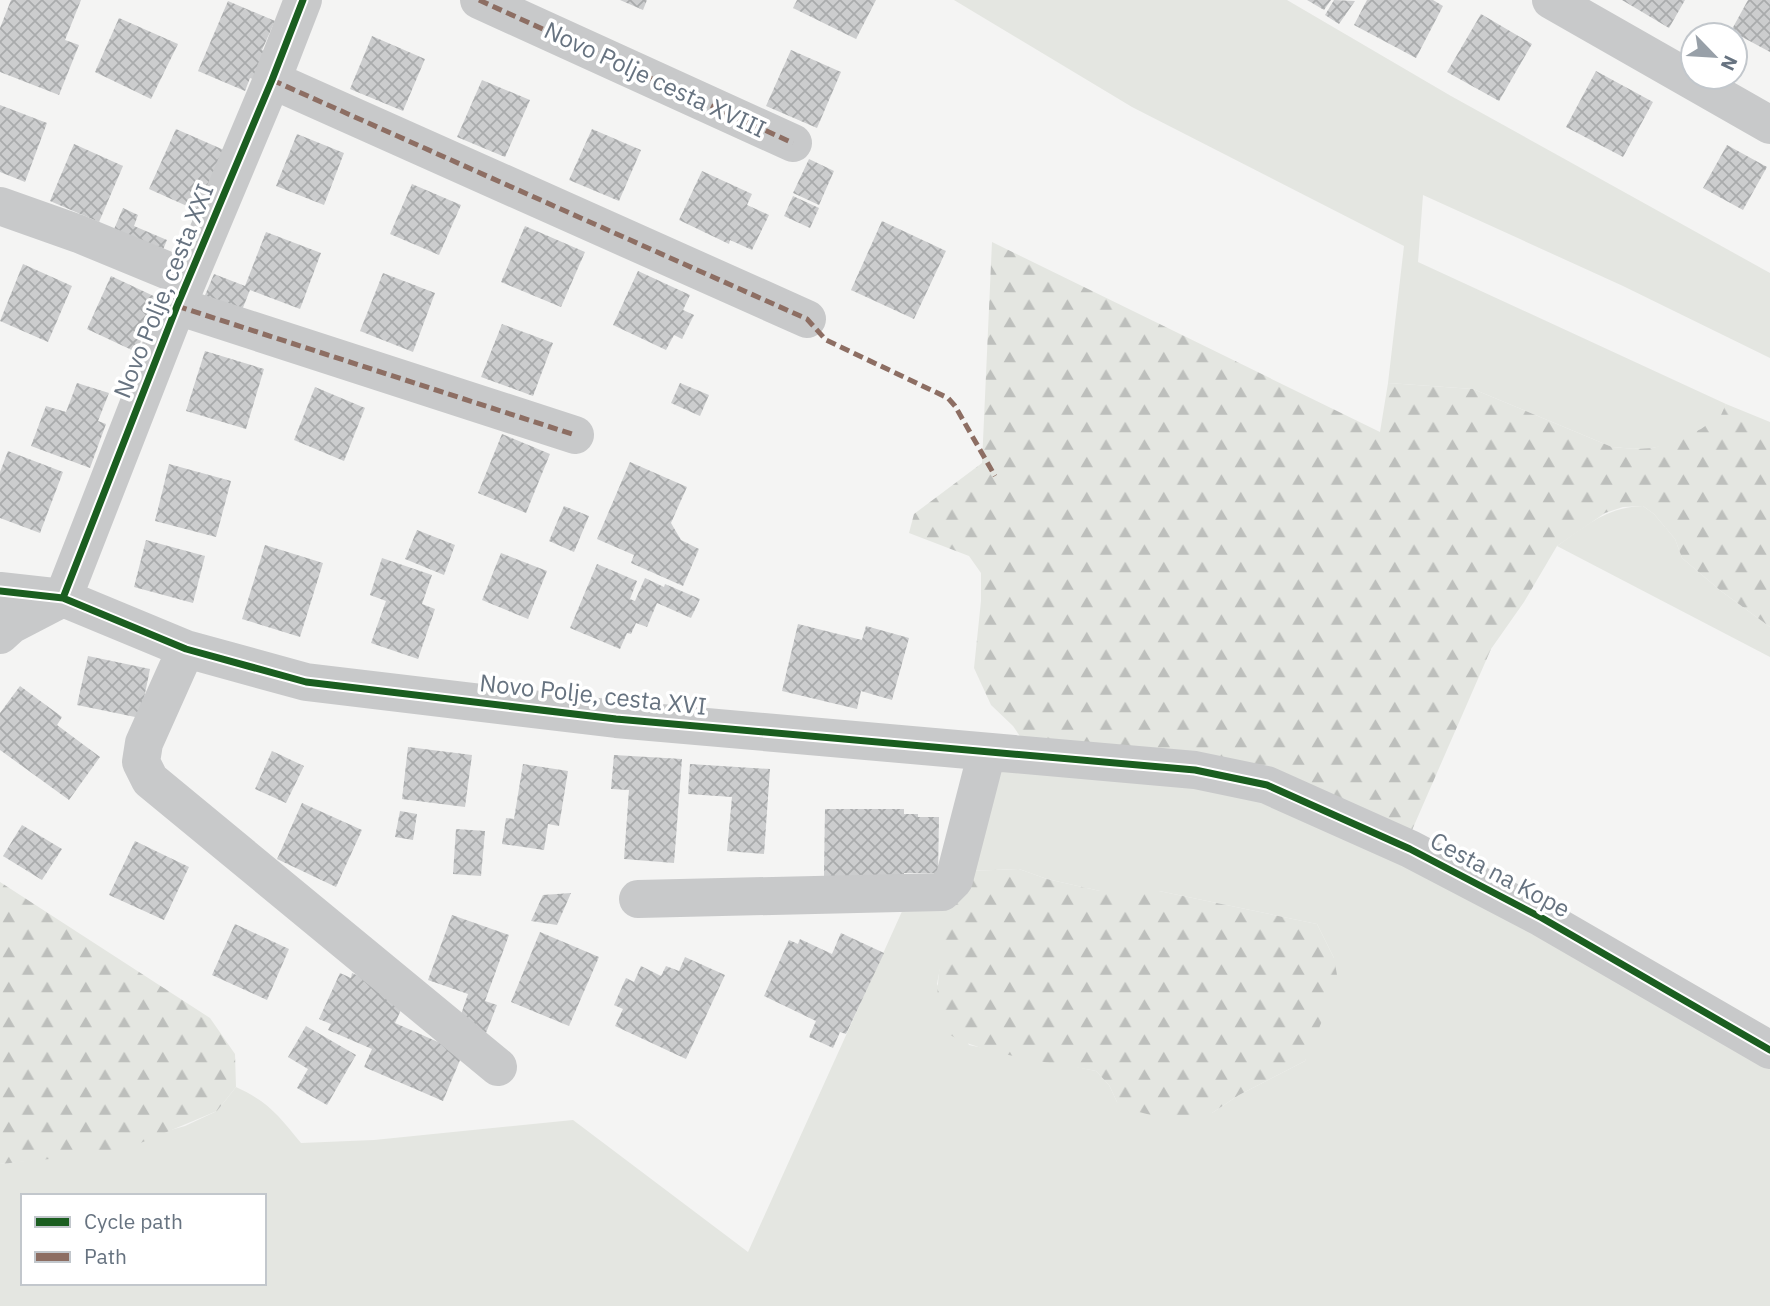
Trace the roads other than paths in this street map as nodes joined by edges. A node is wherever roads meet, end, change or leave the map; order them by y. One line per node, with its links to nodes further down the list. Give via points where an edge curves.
1 (303, 0): 4 (street, Novo Polje, cesta XXI)
2 (479, 0): 6 (street, Novo Polje cesta XVIII)
3 (1551, 0): 5 (street)
4 (272, 80): 8 (street, Novo Polje, cesta XXI); 9 (street)
5 (1770, 125)
6 (793, 143)
7 (0, 206): 8 (street, via 79,234)
8 (183, 293): 10 (street); 12 (street, Novo Polje, cesta XXI)
9 (807, 318)
10 (575, 435)
11 (0, 590): 12 (street, Novo Polje, cesta XVI)
12 (63, 598): 13 (street); 14 (street, Novo Polje, cesta XVI)
13 (0, 635)
14 (186, 649): 15 (street, Novo Polje, cesta XVI, via 306,682 616,719); 19 (street, via 144,743 141,762 150,780)
15 (987, 752): 16 (street, Novo Polje, cesta XVI); 17 (street, via 954,880 942,892)
16 (1195, 770): 18 (street, Cesta na Kope, via 1266,785 1410,849 1542,918)
17 (638, 898)
18 (1770, 1050)
19 (498, 1067)

